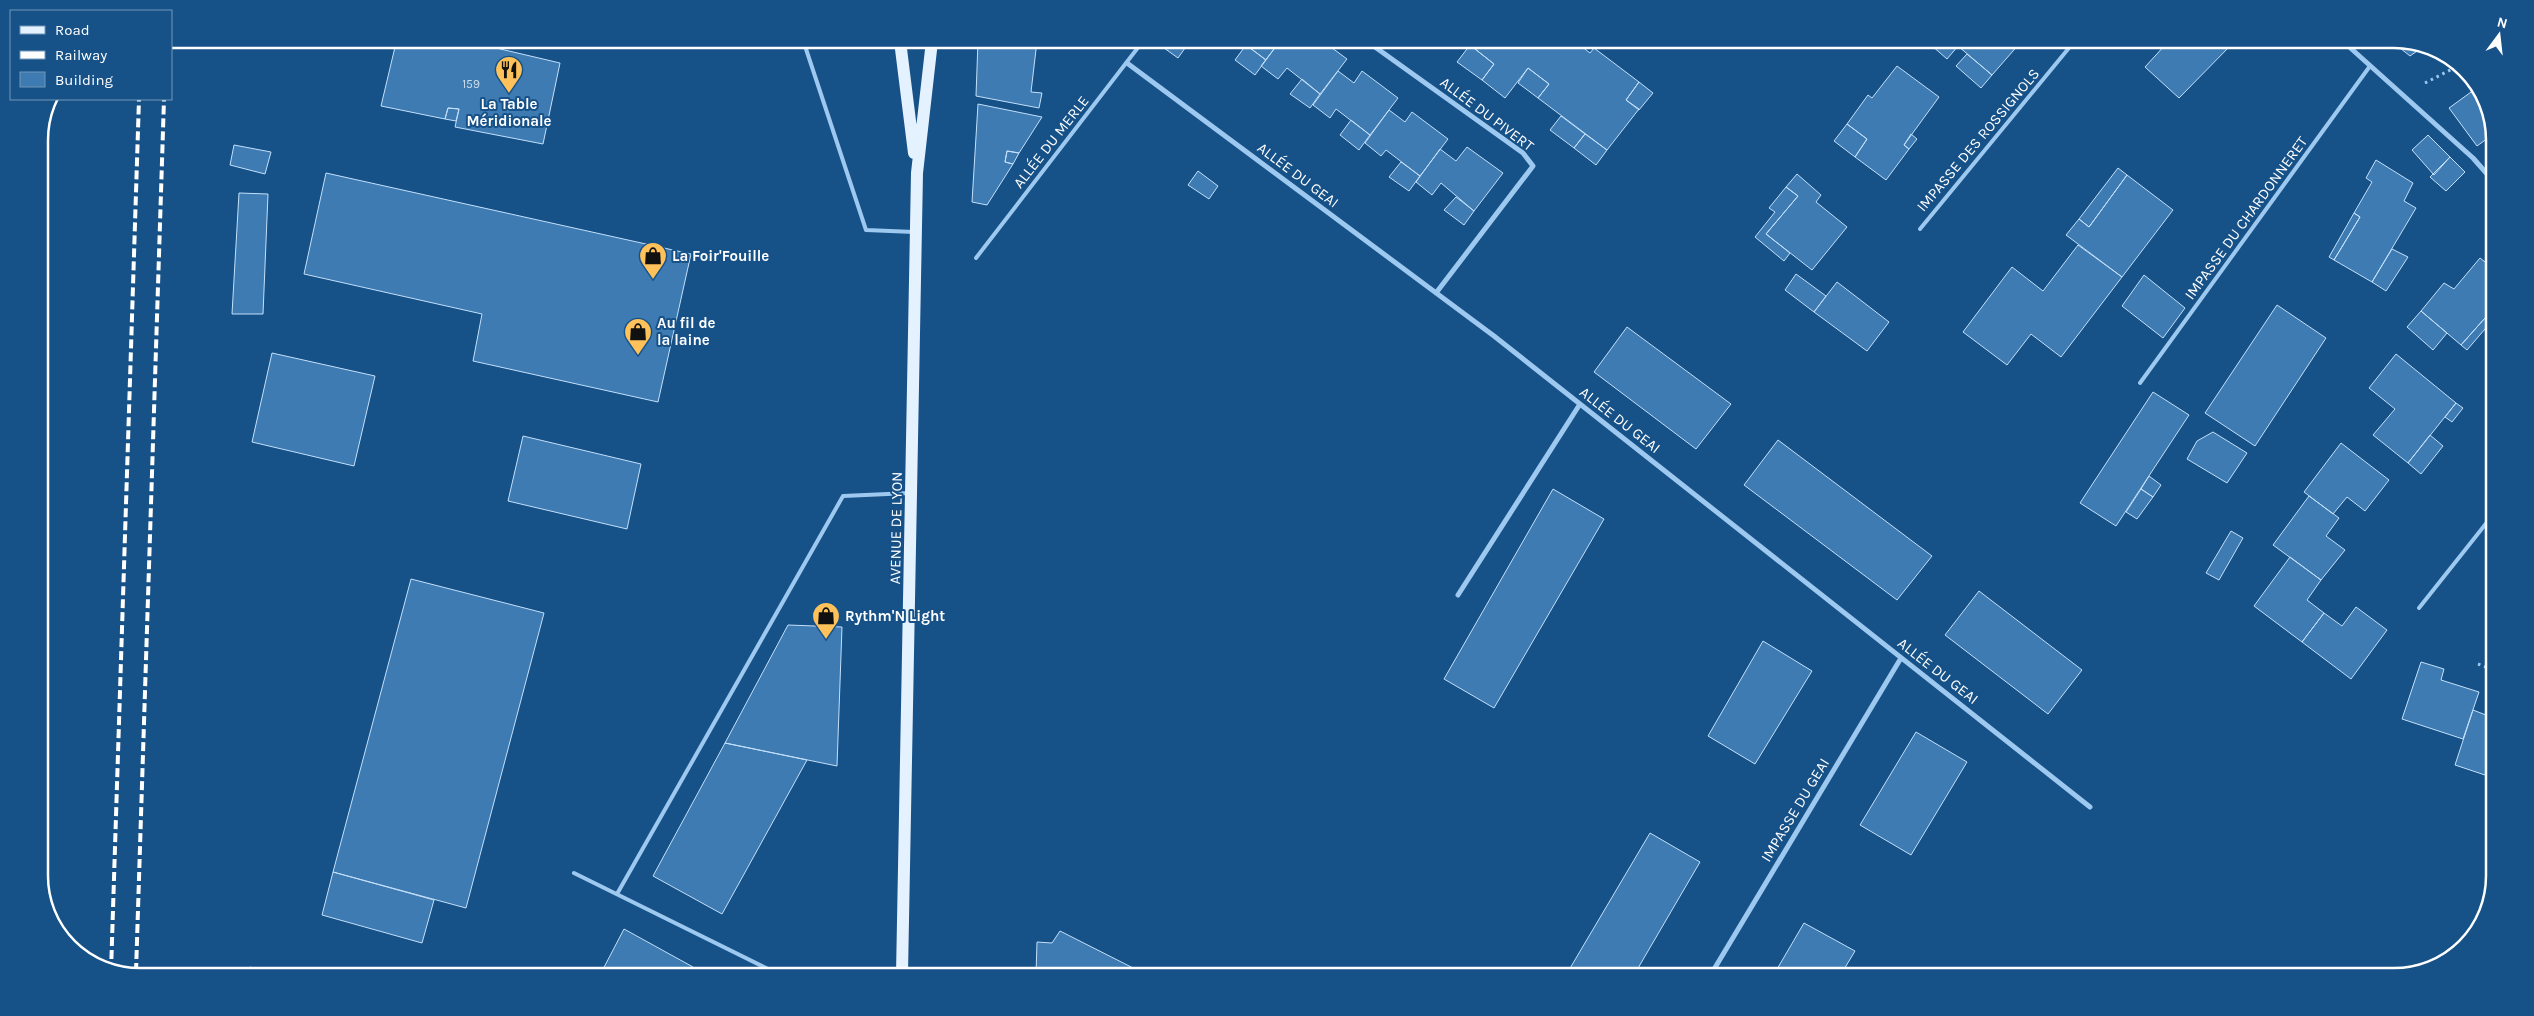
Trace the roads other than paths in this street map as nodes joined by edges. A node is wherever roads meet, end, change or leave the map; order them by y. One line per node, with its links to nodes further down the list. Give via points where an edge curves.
1 (806, 48): 13 (lane, via 866,230)
2 (901, 48): 10 (main road, AVENUE DE LYON)
3 (931, 48): 10 (main road, AVENUE DE LYON)
4 (1138, 48): 8 (lane, ALLÉE DU MERLE)
5 (1376, 48): 15 (street, ALLÉE DU PIVERT, via 1523,153 1534,166)
6 (2069, 48): 12 (lane, IMPASSE DES ROSSIGNOLS)
7 (2350, 48): 9 (street)
8 (1127, 63): 14 (lane, ALLÉE DU MERLE); 15 (street, ALLÉE DU GEAI)
9 (2370, 66): 11 (street); 16 (lane, IMPASSE DU CHARDONNERET)
10 (917, 173): 13 (main road, AVENUE DE LYON)
11 (2486, 173)
12 (1920, 229)
13 (916, 232): 18 (main road, AVENUE DE LYON)
14 (976, 258)
15 (1436, 293): 17 (street, ALLÉE DU GEAI)
16 (2140, 383)
17 (1580, 404): 20 (street); 22 (street, ALLÉE DU GEAI)
18 (913, 492): 25 (lane, via 843,496); 27 (main road, AVENUE DE LYON)
19 (2486, 524): 21 (lane)
20 (1458, 595)
21 (2419, 608)
22 (1901, 658): 23 (street, ALLÉE DU GEAI); 28 (street, IMPASSE DU GEAI)
23 (2090, 807)
24 (574, 873): 25 (lane)
25 (617, 894): 26 (lane)
26 (766, 968)
27 (902, 968)
28 (1715, 968)

